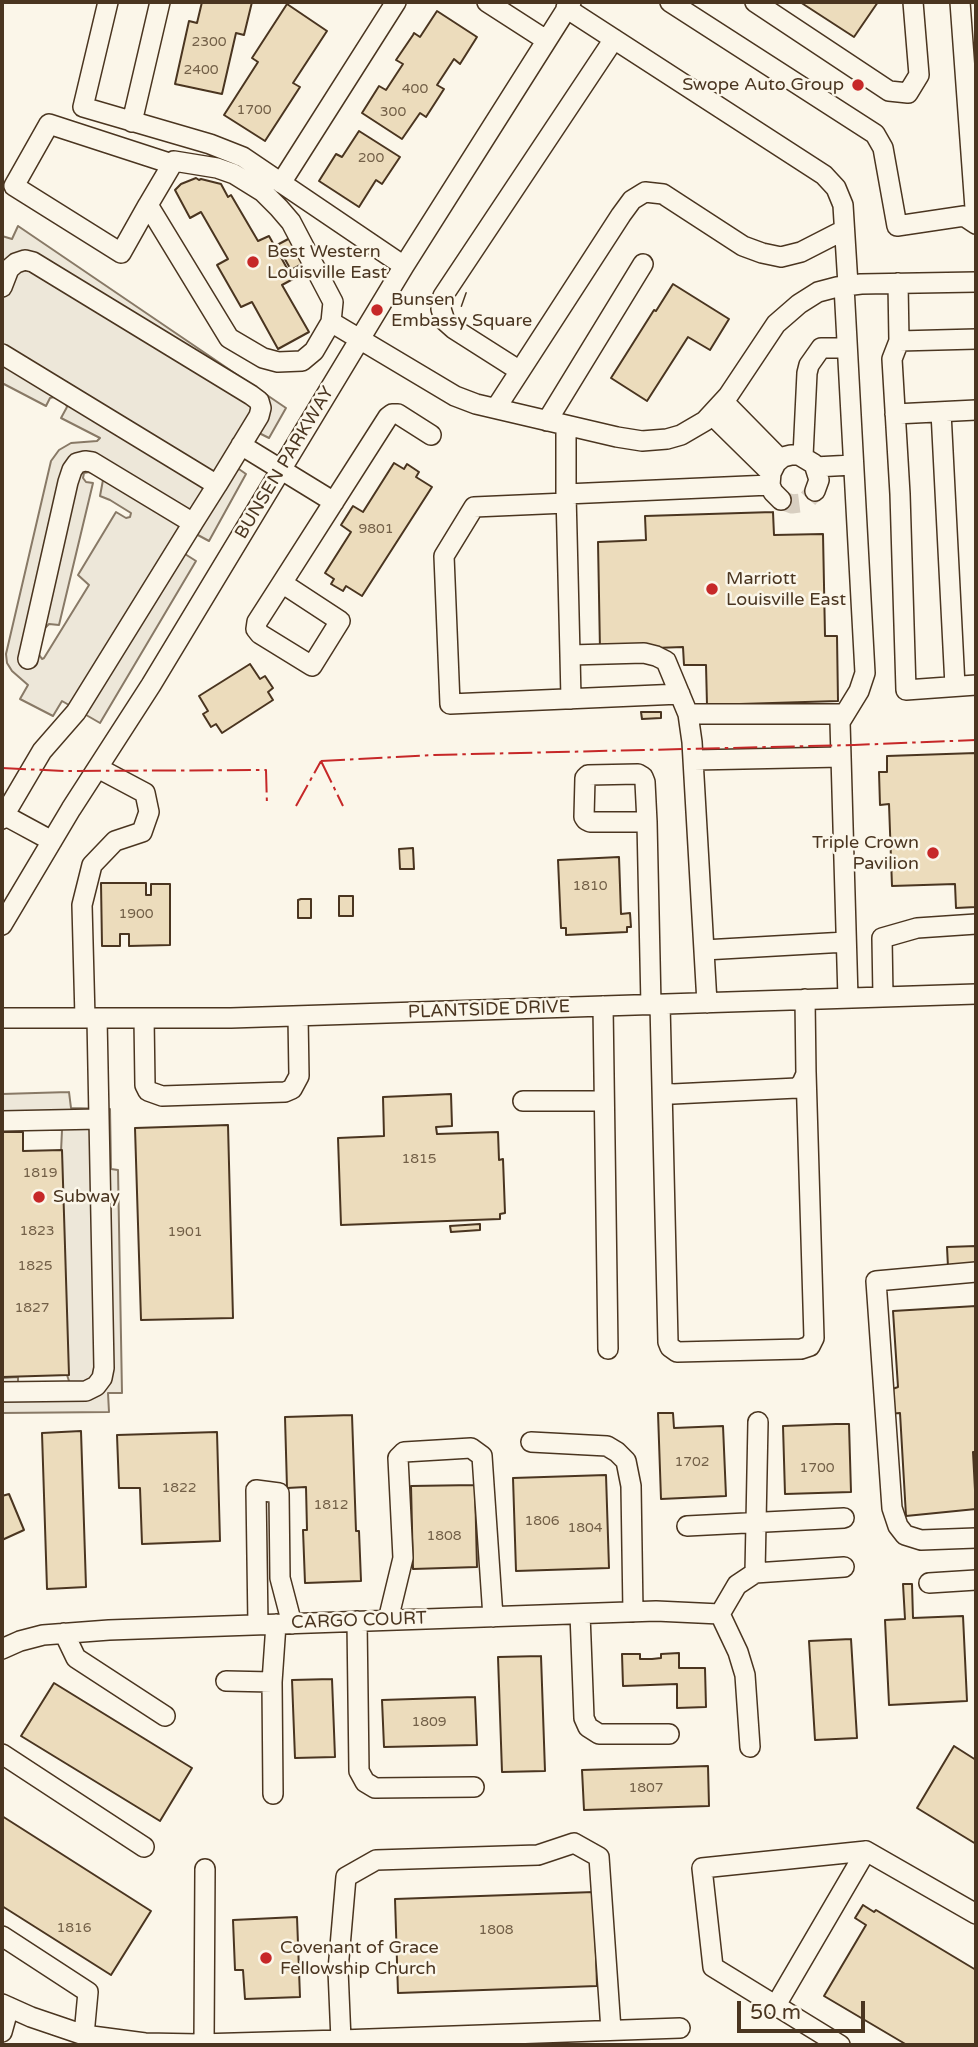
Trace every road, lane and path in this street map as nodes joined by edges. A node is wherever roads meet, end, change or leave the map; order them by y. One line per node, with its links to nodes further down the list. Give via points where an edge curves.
1 (108, 2): 12 (street, via 83,107)
2 (160, 2): 12 (street)
3 (396, 2): 14 (street)
4 (487, 2): 11 (street)
5 (670, 2): 16 (street, via 875,134 883,148 897,226 964,216)
6 (755, 2): 7 (street, via 889,91 908,93 919,75)
7 (913, 2)
8 (960, 2): 16 (street)
9 (568, 5): 10 (street); 11 (street, BUNSEN PARKWAY)
10 (614, 39): 17 (street, via 824,175 836,188); 30 (street, via 443,296 445,321)
11 (546, 40): 19 (street, BUNSEN PARKWAY)
12 (132, 122): 14 (street, via 210,144 243,158)
13 (172, 163): 15 (street); 15 (street, via 49,124 14,186 121,253); 24 (street, via 217,168 263,192 291,222 305,247 333,302)
14 (281, 183): 19 (street)
15 (148, 205): 24 (street, via 229,338 263,358 302,361 314,351)
16 (976, 223)
17 (844, 230): 22 (street); 30 (street, via 781,257 743,246 663,194 645,192 621,215)
18 (643, 264): 36 (street)
19 (404, 266): 26 (street, BUNSEN PARKWAY)
20 (976, 282): 21 (street)
21 (898, 283): 22 (street); 27 (street)
22 (846, 286): 28 (street); 32 (street, via 818,292 787,313)
23 (2, 287): 38 (street, via 16,263 33,262 251,395 261,408)
24 (331, 322): 26 (street)
25 (976, 339): 27 (street)
26 (359, 340): 31 (street, via 455,396); 41 (street, BUNSEN PARKWAY)
27 (898, 341): 35 (street, via 892,359)
28 (847, 348): 39 (street, via 821,348 809,365); 40 (street)
29 (2, 354): 43 (street)
30 (520, 371): 31 (street)
31 (496, 408): 36 (street)
32 (718, 408): 36 (street, via 693,429 656,441); 42 (street)
33 (976, 410): 34 (street)
34 (941, 412): 35 (street); 52 (street)
35 (895, 414): 52 (street, via 906,690)
36 (556, 423): 45 (street)
37 (431, 435): 46 (street, via 392,414)
38 (241, 445): 41 (street); 43 (street)
39 (809, 462): 40 (street); 42 (street, via 791,455); 44 (street, via 819,480)
40 (853, 465): 56 (street, via 865,673)
41 (281, 470): 46 (street); 59 (street, BUNSEN PARKWAY)
42 (775, 479): 45 (street)
43 (217, 485): 47 (street)
44 (816, 491)
45 (566, 498): 49 (street); 54 (street, via 474,507 444,556 450,704)
46 (334, 502): 48 (street)
47 (193, 523): 50 (street, via 92,462 77,463 68,482); 60 (street, via 76,712 42,751)
48 (282, 583): 48 (street, via 256,629 312,666 340,621)
49 (570, 654): 53 (street, via 656,656 666,661); 54 (street)
50 (28, 659)
51 (976, 685): 52 (street)
52 (955, 686)
53 (680, 694): 54 (street); 55 (street)
54 (571, 699)
55 (688, 714): 56 (street); 58 (street)
56 (844, 714): 57 (street)
57 (841, 757): 58 (street); 65 (street)
58 (694, 760): 66 (street)
59 (98, 768): 62 (street, BUNSEN PARKWAY); 76 (street, via 145,793 149,812 142,832 115,841 92,865 82,905)
60 (3, 817): 62 (street)
61 (647, 822): 72 (street)
62 (52, 841): 64 (street, BUNSEN PARKWAY)
63 (976, 924): 68 (street, via 917,928 881,938)
64 (2, 925)
65 (846, 942): 66 (street); 69 (street)
66 (704, 950): 71 (street)
67 (976, 994): 68 (street, PLANTSIDE DRIVE)
68 (883, 997): 69 (street, PLANTSIDE DRIVE)
69 (848, 998): 70 (street, PLANTSIDE DRIVE)
70 (806, 999): 71 (street, PLANTSIDE DRIVE); 78 (street)
71 (707, 1003): 72 (street, PLANTSIDE DRIVE)
72 (656, 1004): 73 (street, PLANTSIDE DRIVE); 79 (street)
73 (603, 1006): 74 (street, PLANTSIDE DRIVE); 81 (street)
74 (299, 1016): 77 (street, PLANTSIDE DRIVE); 77 (street, via 299,1076 292,1089 162,1096 145,1085)
75 (2, 1018): 76 (street, PLANTSIDE DRIVE)
76 (91, 1018): 77 (street, PLANTSIDE DRIVE); 82 (street)
77 (144, 1018)
78 (806, 1072): 79 (street, via 797,1088 673,1094); 79 (street, via 814,1338 810,1346 801,1349 677,1352 670,1347)
79 (662, 1088)
80 (523, 1101): 81 (street)
81 (604, 1101): 85 (street)
82 (99, 1119): 83 (street); 86 (street, via 102,1378 86,1391)
83 (2, 1121)
84 (976, 1272): 92 (street, via 876,1281 892,1508 898,1526 905,1535 920,1540)
85 (608, 1349)
86 (2, 1392)
87 (758, 1422): 90 (street)
88 (531, 1442): 97 (street, via 607,1446 626,1461 631,1486)
89 (844, 1518): 90 (street)
90 (756, 1524): 91 (street); 94 (street)
91 (687, 1526)
92 (976, 1538)
93 (844, 1567): 94 (street)
94 (755, 1573): 99 (street, via 737,1585)
95 (976, 1580): 96 (street)
96 (929, 1583)
97 (633, 1612): 98 (street, CARGO COURT); 99 (street, CARGO COURT)
98 (580, 1614): 100 (street, CARGO COURT); 109 (street, via 588,1727 599,1734)
99 (720, 1614): 110 (street, via 744,1675)
100 (493, 1617): 101 (street, CARGO COURT); 101 (street, via 482,1456 471,1448 404,1452 398,1458 402,1558)
101 (388, 1620): 102 (street, CARGO COURT)
102 (357, 1621): 103 (street, CARGO COURT); 112 (street, via 359,1771 365,1782 375,1788)
103 (275, 1624): 103 (street, via 280,1578 279,1493 256,1490); 104 (street, CARGO COURT); 107 (street)
104 (64, 1633): 105 (street, CARGO COURT); 108 (street, via 76,1658)
105 (2, 1649)
106 (226, 1681): 107 (street)
107 (272, 1682): 113 (street)
108 (165, 1716)
109 (669, 1734)
110 (750, 1747)
111 (2, 1754): 114 (street)
112 (474, 1787)
113 (273, 1794)
114 (144, 1847)
115 (866, 1852): 117 (street); 119 (street); 119 (street, via 702,1868 713,1966)
116 (205, 1870): 127 (street)
117 (976, 1914)
118 (2, 1936): 124 (street, via 88,1992)
119 (776, 2005): 128 (street)
120 (5, 2006): 123 (street); 124 (street)
121 (680, 2028): 125 (street)
122 (611, 2030): 125 (street); 126 (street); 126 (street, via 599,1857 574,1843 538,1855 376,1860 346,1877 338,1970)
123 (2, 2032)
124 (84, 2035): 127 (street, via 145,2043)
125 (645, 2037)
126 (341, 2040): 127 (street)
127 (204, 2043)
128 (840, 2045)

